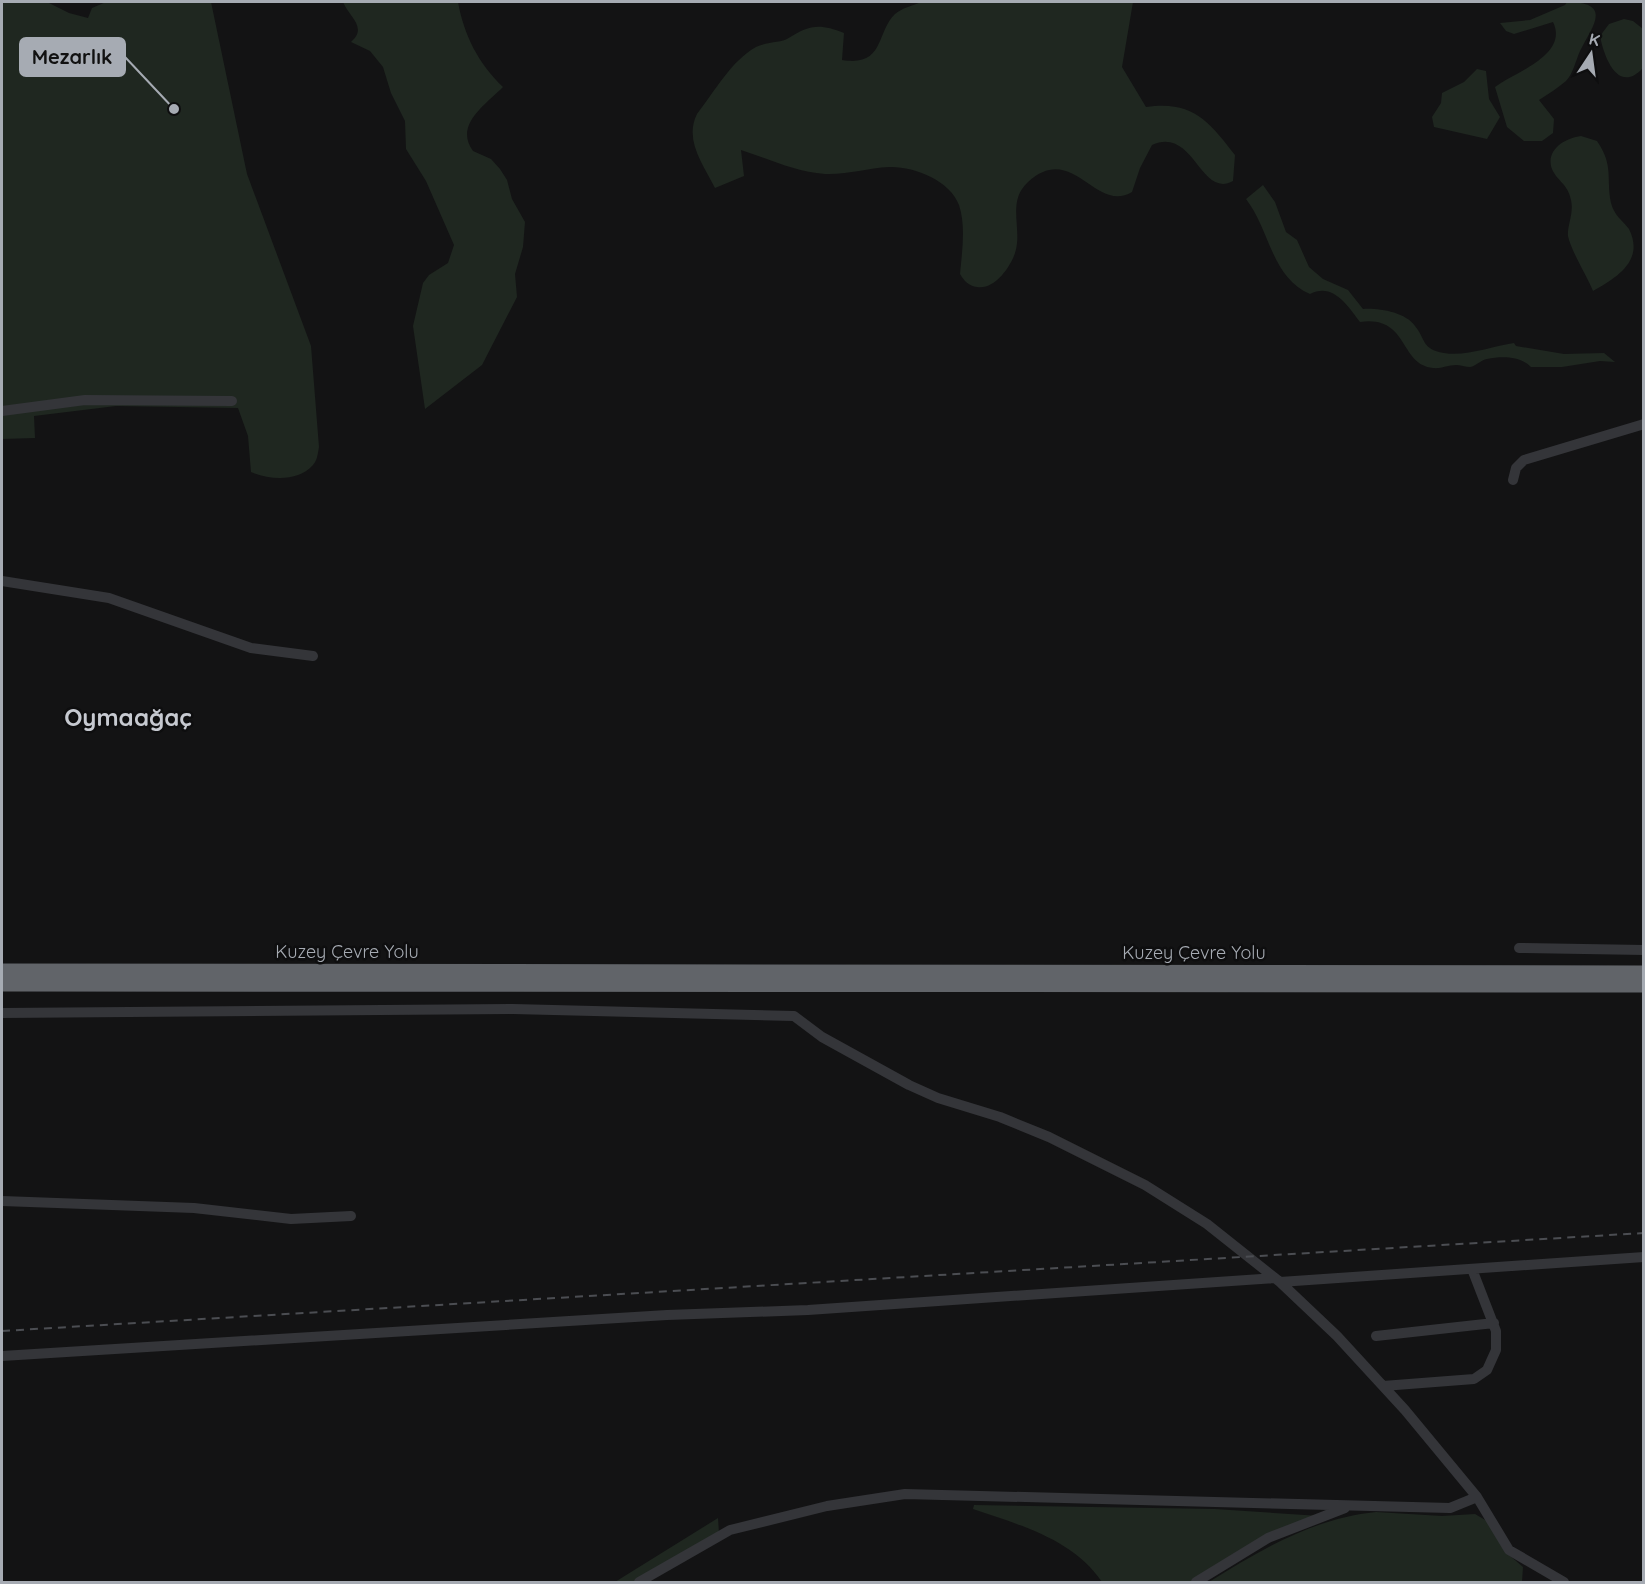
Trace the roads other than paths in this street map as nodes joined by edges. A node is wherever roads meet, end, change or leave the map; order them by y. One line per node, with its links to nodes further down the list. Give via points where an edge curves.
1 (232, 401): 2 (street, via 85,400)
2 (2, 411)
3 (1644, 424): 4 (street, via 1524,460 1515,468)
4 (1513, 480)
5 (2, 581): 6 (street, via 109,598 251,648)
6 (313, 656)
7 (1519, 948): 8 (street)
8 (1644, 950)
9 (2, 971): 11 (highway, Kuzey Çevre Yolu)
10 (1644, 973): 12 (highway, Kuzey Çevre Yolu)
11 (692, 977): 12 (highway); 13 (highway, Kuzey Çevre Yolu)
12 (745, 977): 14 (highway, Kuzey Çevre Yolu)
13 (2, 984)
14 (1644, 985)
15 (2, 1013): 20 (street, via 480,1009 794,1016 822,1037 909,1085 952,1104 1033,1130 1145,1185 1207,1224)
16 (2, 1202): 17 (street, via 194,1208 304,1220)
17 (351, 1216)
18 (1644, 1257): 19 (street)
19 (1472, 1269): 20 (street); 21 (street)
20 (1277, 1280): 23 (street); 24 (street)
21 (1494, 1323): 22 (street); 24 (street, via 1497,1344 1492,1361 1479,1377)
22 (1376, 1336)
23 (2, 1356)
24 (1383, 1386): 25 (street)
25 (1477, 1497): 26 (street, via 1450,1508); 29 (street, via 1509,1550)
26 (1349, 1506): 27 (street, via 905,1494 818,1508 730,1530); 28 (street, via 1268,1538)
27 (639, 1582)
28 (1196, 1582)
29 (1564, 1582)

